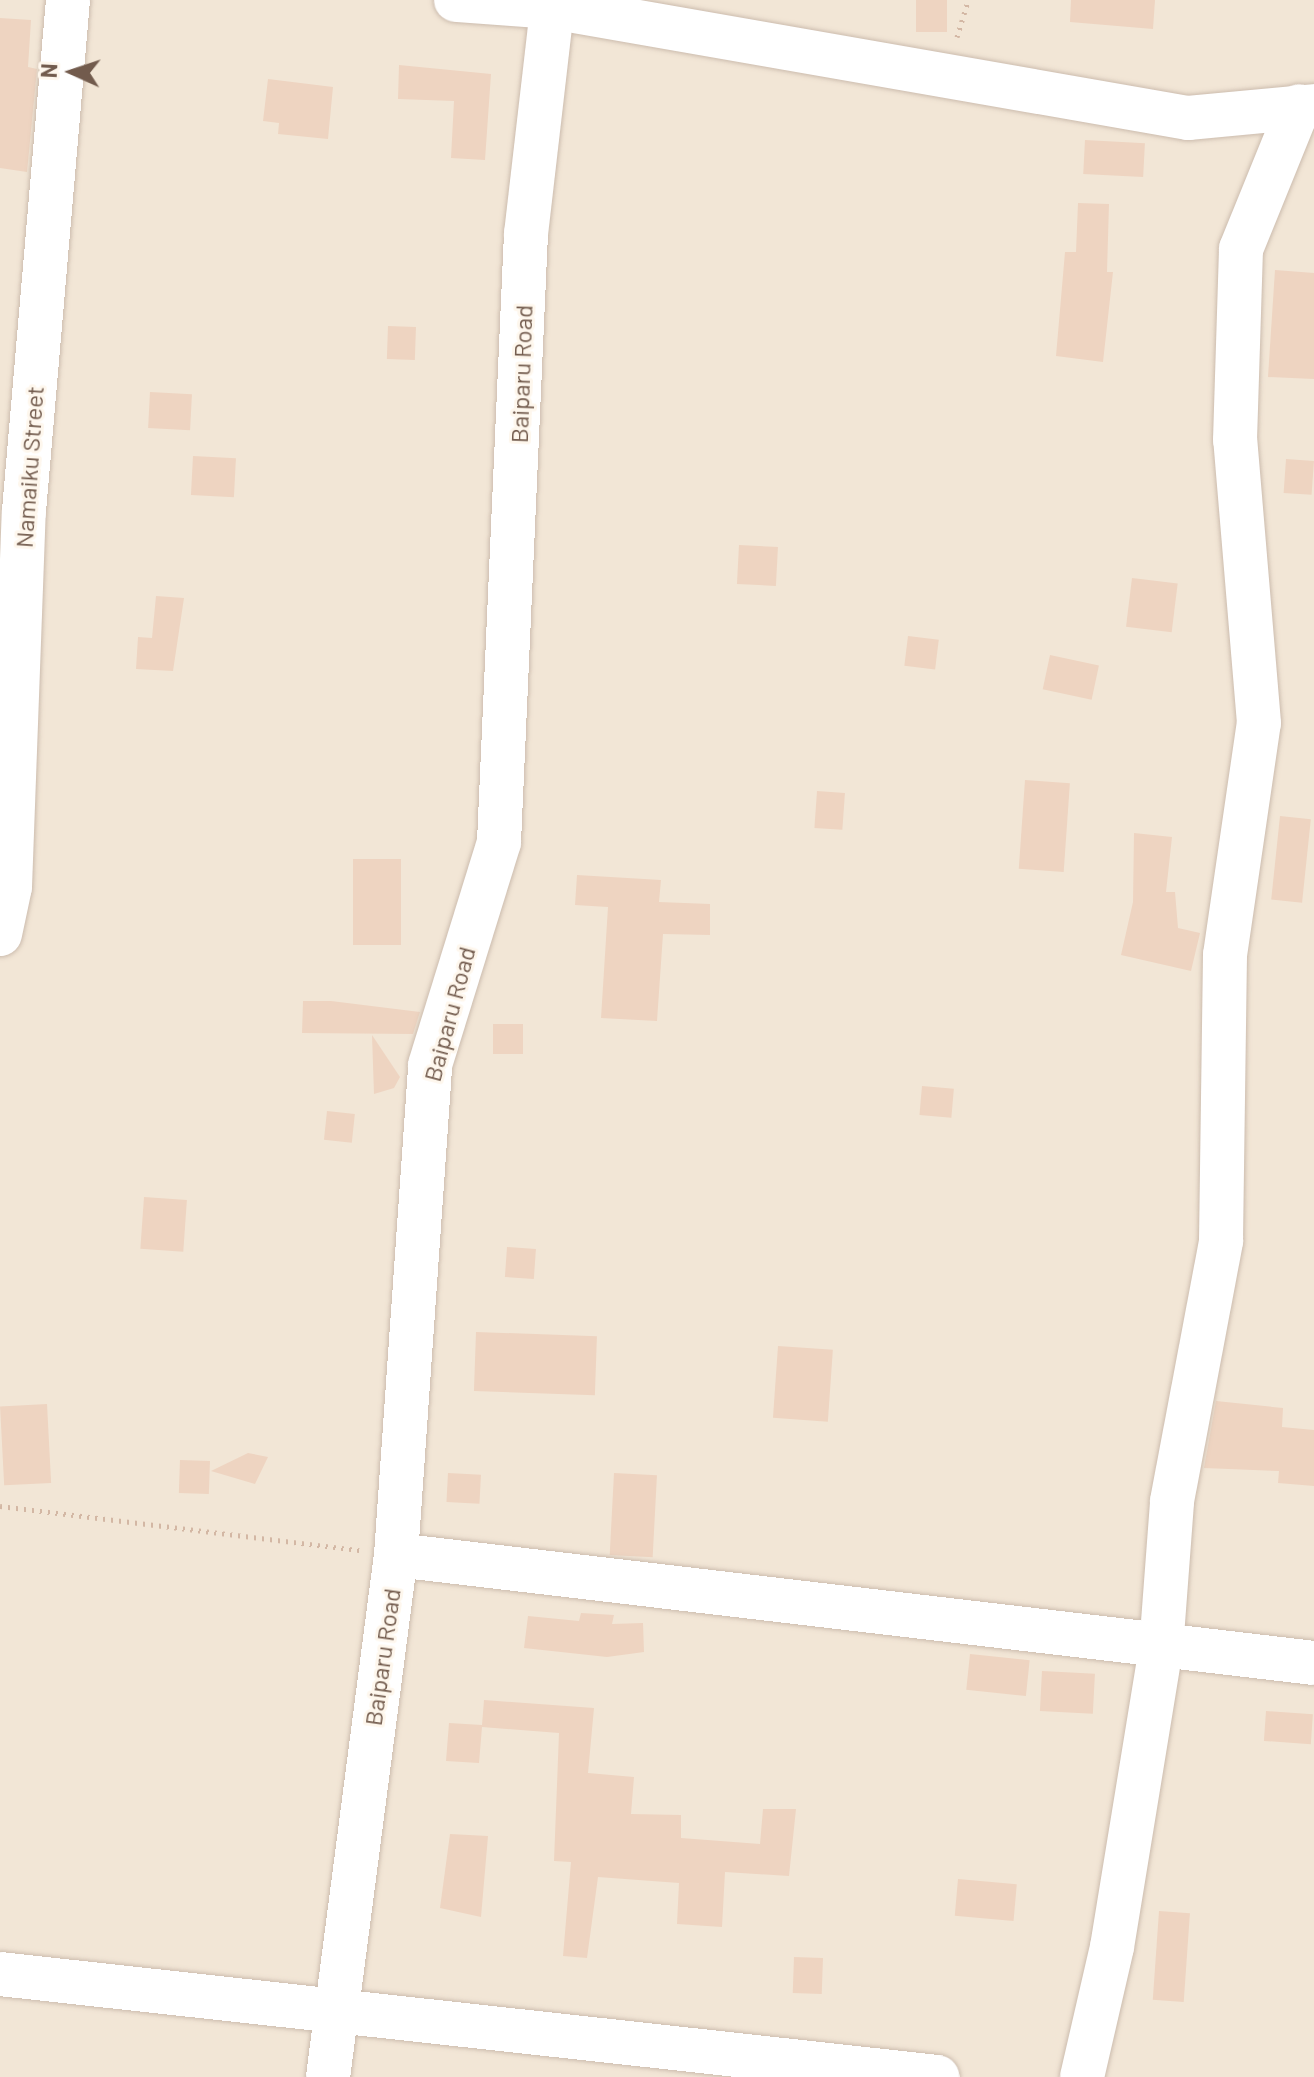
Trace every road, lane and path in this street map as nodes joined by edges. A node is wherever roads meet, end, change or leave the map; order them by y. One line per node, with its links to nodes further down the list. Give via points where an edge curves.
1 (68, 0): 5 (street, Namaiku Street, via 24,511 10,887)
2 (456, 0): 3 (street)
3 (552, 4): 4 (street, via 1188,118); 7 (street, Baiparu Road, via 526,234 499,842 430,1065)
4 (1306, 106): 8 (street, via 1241,249 1235,440 1259,723 1225,955 1221,1241 1172,1501)
5 (0, 934)
6 (0, 1506): 7 (path)
7 (396, 1555): 8 (street); 11 (street, Baiparu Road)
8 (1161, 1649): 9 (street); 14 (street, via 1112,1947)
9 (1314, 1663)
10 (0, 1974): 11 (street)
11 (335, 2006): 12 (street, Baiparu Road); 13 (street, via 431,2026)
12 (328, 2077)
13 (937, 2077)
14 (1082, 2077)

